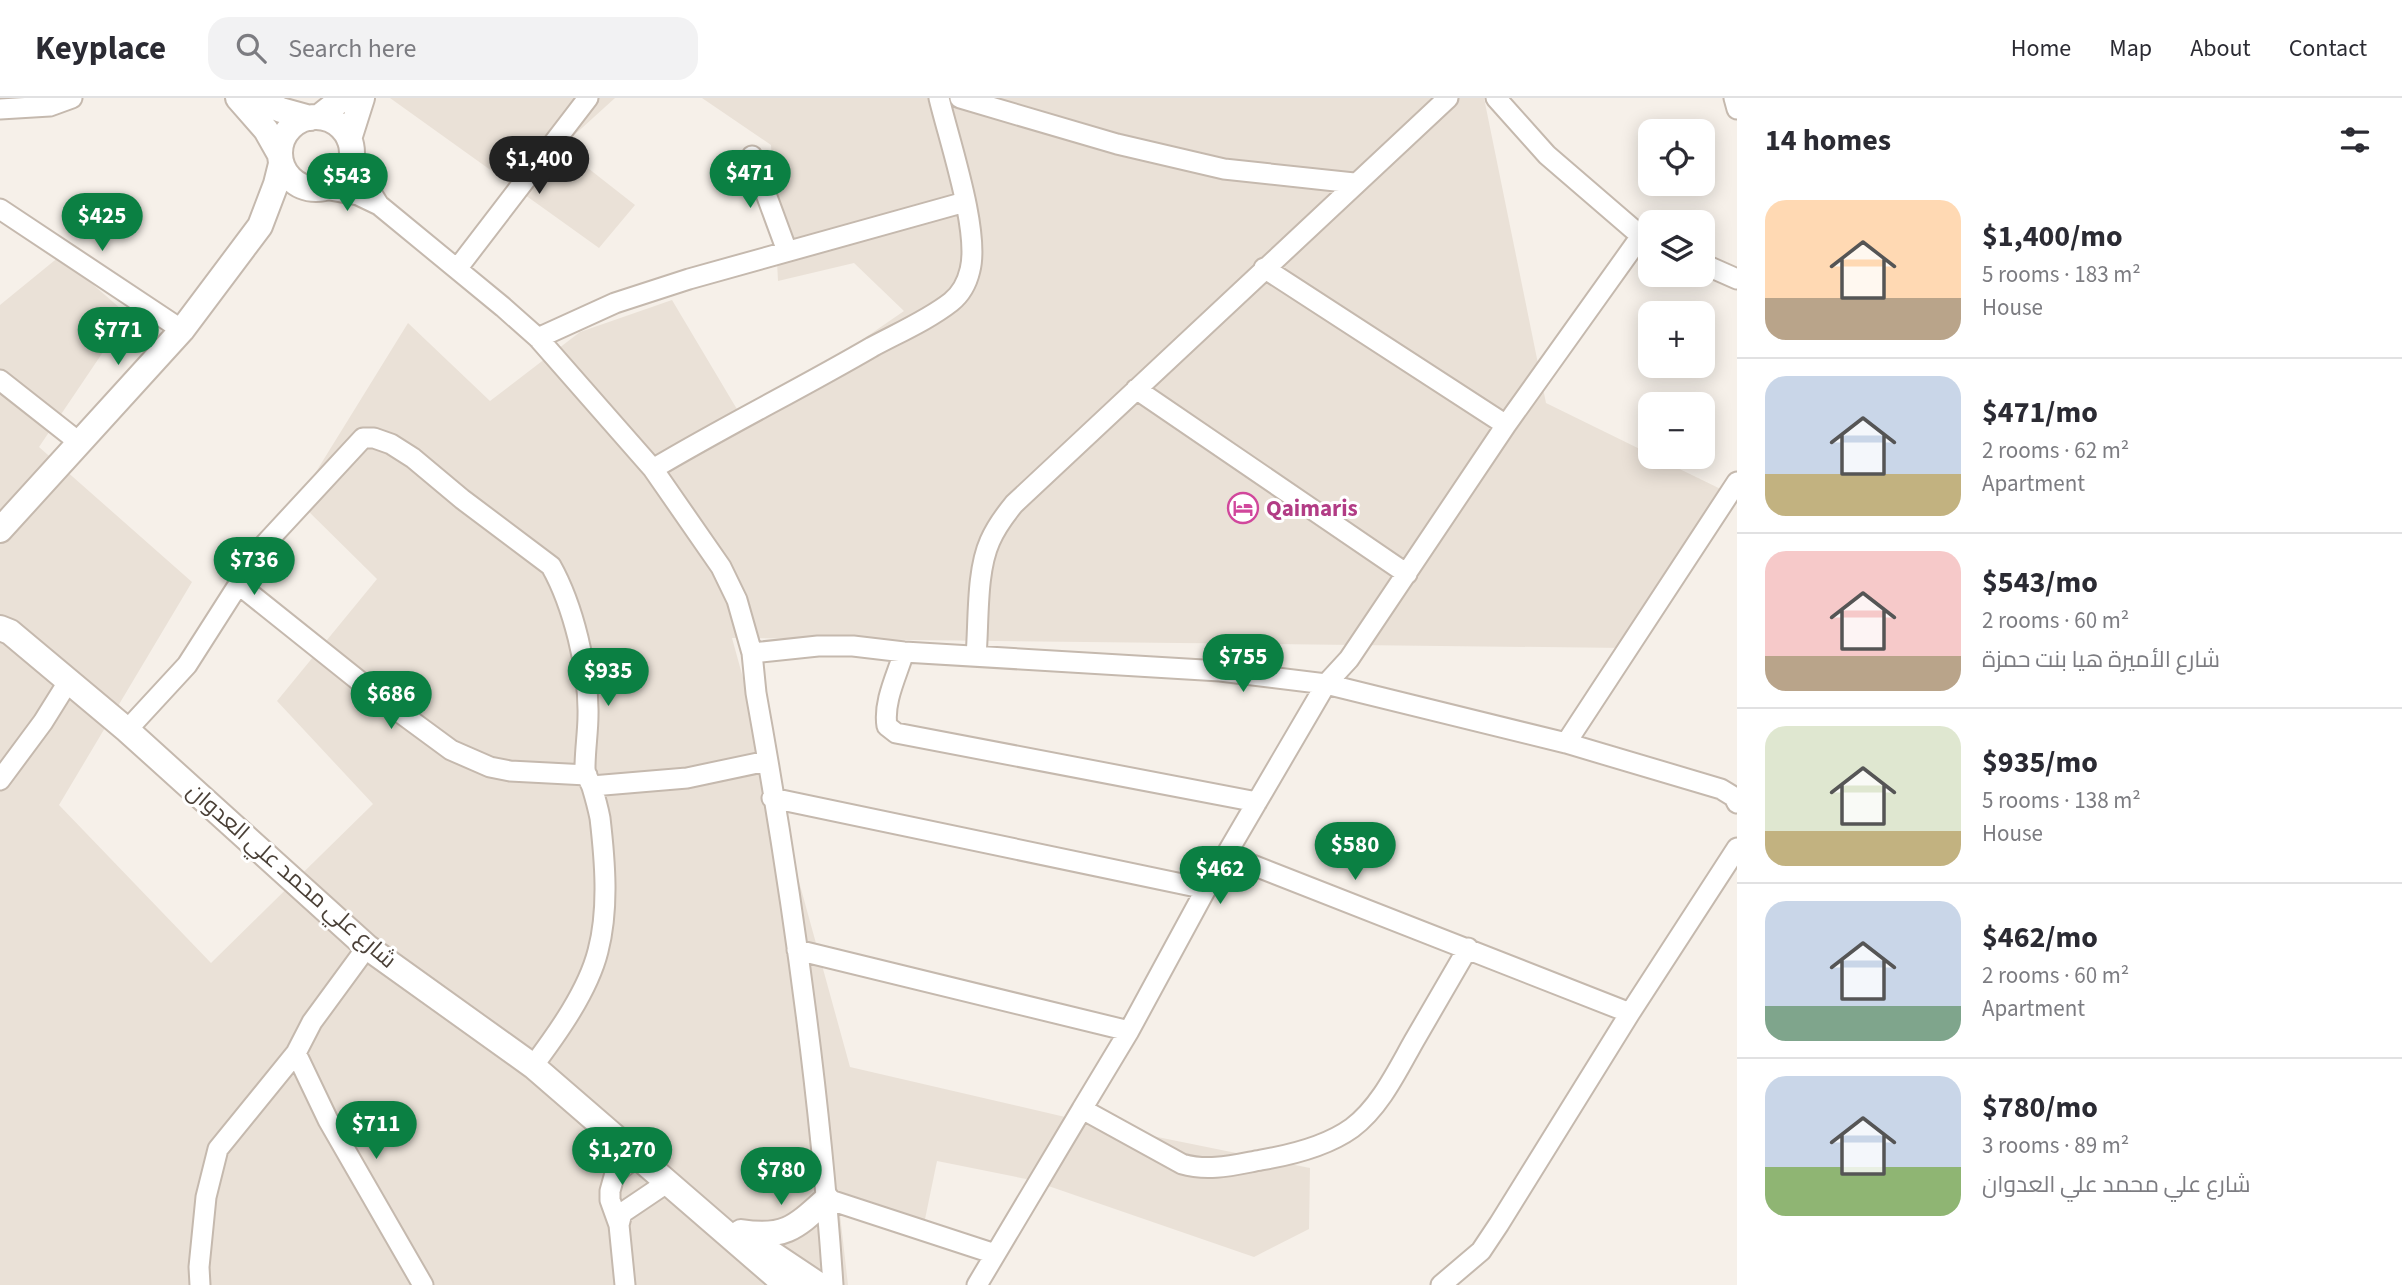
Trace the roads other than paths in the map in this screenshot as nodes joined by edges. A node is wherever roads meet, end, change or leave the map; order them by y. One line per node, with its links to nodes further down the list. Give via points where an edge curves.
1 (72, 98): 12 (street, via 50,106)
2 (238, 98): 17 (street, via 266,130)
3 (253, 98): 14 (street)
4 (343, 98): 14 (street)
5 (362, 98): 15 (street)
6 (588, 98): 28 (street)
7 (939, 98): 20 (street)
8 (960, 98): 18 (street, via 1117,144 1224,169)
9 (1448, 98): 18 (street)
10 (1496, 98): 24 (street, via 1547,155)
11 (1734, 98): 13 (street)
12 (0, 109)
13 (1737, 109)
14 (314, 118): 15 (street, via 337,124); 17 (street, via 292,126 285,134)
15 (350, 150): 19 (street, via 342,178); 21 (street)
16 (752, 156): 26 (street)
17 (280, 158): 19 (street, via 293,182); 23 (street)
18 (1354, 183): 27 (street)
19 (318, 189): 21 (street, via 358,195); 23 (street)
20 (965, 202): 26 (street); 37 (street, via 971,268 960,293 950,302)
21 (379, 205): 28 (street)
22 (0, 209): 31 (street)
23 (260, 226): 31 (street)
24 (1638, 231)
25 (1638, 249): 35 (street)
26 (787, 251): 32 (street, via 615,303)
27 (1264, 268): 34 (street); 35 (street)
28 (457, 269): 32 (street)
29 (1715, 269): 30 (street)
30 (1737, 279)
31 (182, 330): 36 (street)
32 (538, 338): 37 (street)
33 (0, 380): 36 (street)
34 (1136, 389): 40 (street); 45 (street, via 1001,520 982,570)
35 (1506, 425): 40 (street)
36 (80, 443): 39 (street)
37 (653, 469): 44 (street, via 721,566 737,600)
38 (1737, 482): 49 (street)
39 (1, 533)
40 (1408, 574): 47 (street)
41 (238, 584): 48 (street, via 187,665); 52 (street, via 451,750 490,767); 52 (street, via 263,546 362,438 391,444 551,566 574,624 583,668)
42 (3, 624): 46 (street, شارع علي محمد علي العدوان)
43 (904, 652): 44 (street, via 818,646); 45 (street); 54 (street, via 887,704 887,726 896,733)
44 (752, 653): 50 (street)
45 (976, 656): 47 (street, via 1220,671)
46 (68, 682): 48 (street, شارع علي محمد علي العدوان); 51 (street)
47 (1326, 684): 49 (street); 54 (street)
48 (127, 730): 59 (street, شارع علي محمد علي العدوان)
49 (1566, 743): 55 (street, via 1721,789)
50 (767, 761): 52 (street, via 687,778); 53 (street)
51 (0, 780)
52 (589, 781): 65 (street, via 600,817 605,887 598,953 563,1026)
53 (772, 797): 58 (street); 61 (street)
54 (1258, 802): 57 (street)
55 (1737, 803)
56 (1737, 848): 62 (street)
57 (1227, 855): 58 (street); 60 (street)
58 (1206, 889): 63 (street)
59 (367, 947): 64 (street, via 318,1013); 65 (street, شارع علي محمد علي العدوان)
60 (1468, 948): 62 (street); 66 (street, via 1390,1082 1364,1116 1334,1138 1283,1156 1197,1168)
61 (797, 950): 63 (street); 69 (street)
62 (1630, 1013): 81 (street, via 1487,1242)
63 (1129, 1031): 66 (street)
64 (296, 1053): 74 (street, via 218,1149 206,1197); 75 (street, via 328,1120)
65 (533, 1066): 67 (street, شارع علي محمد علي العدوان)
66 (1082, 1109): 73 (street)
67 (638, 1156): 68 (street, شارع علي محمد علي العدوان); 71 (street, via 611,1181 610,1200)
68 (667, 1182): 70 (street, شارع علي محمد علي العدوان); 71 (street, via 622,1213)
69 (827, 1199): 72 (street, via 792,1227 765,1236); 73 (street); 79 (street)
70 (709, 1218): 72 (street, شارع علي محمد علي العدوان); 77 (street, شارع علي محمد علي العدوان)
71 (620, 1225): 76 (street)
72 (738, 1231): 78 (street, شارع علي محمد علي العدوان)
73 (995, 1254): 80 (street)
74 (200, 1285)
75 (424, 1285)
76 (625, 1285)
77 (786, 1285)
78 (819, 1285)
79 (833, 1285)
80 (978, 1285)
81 (1441, 1285)

